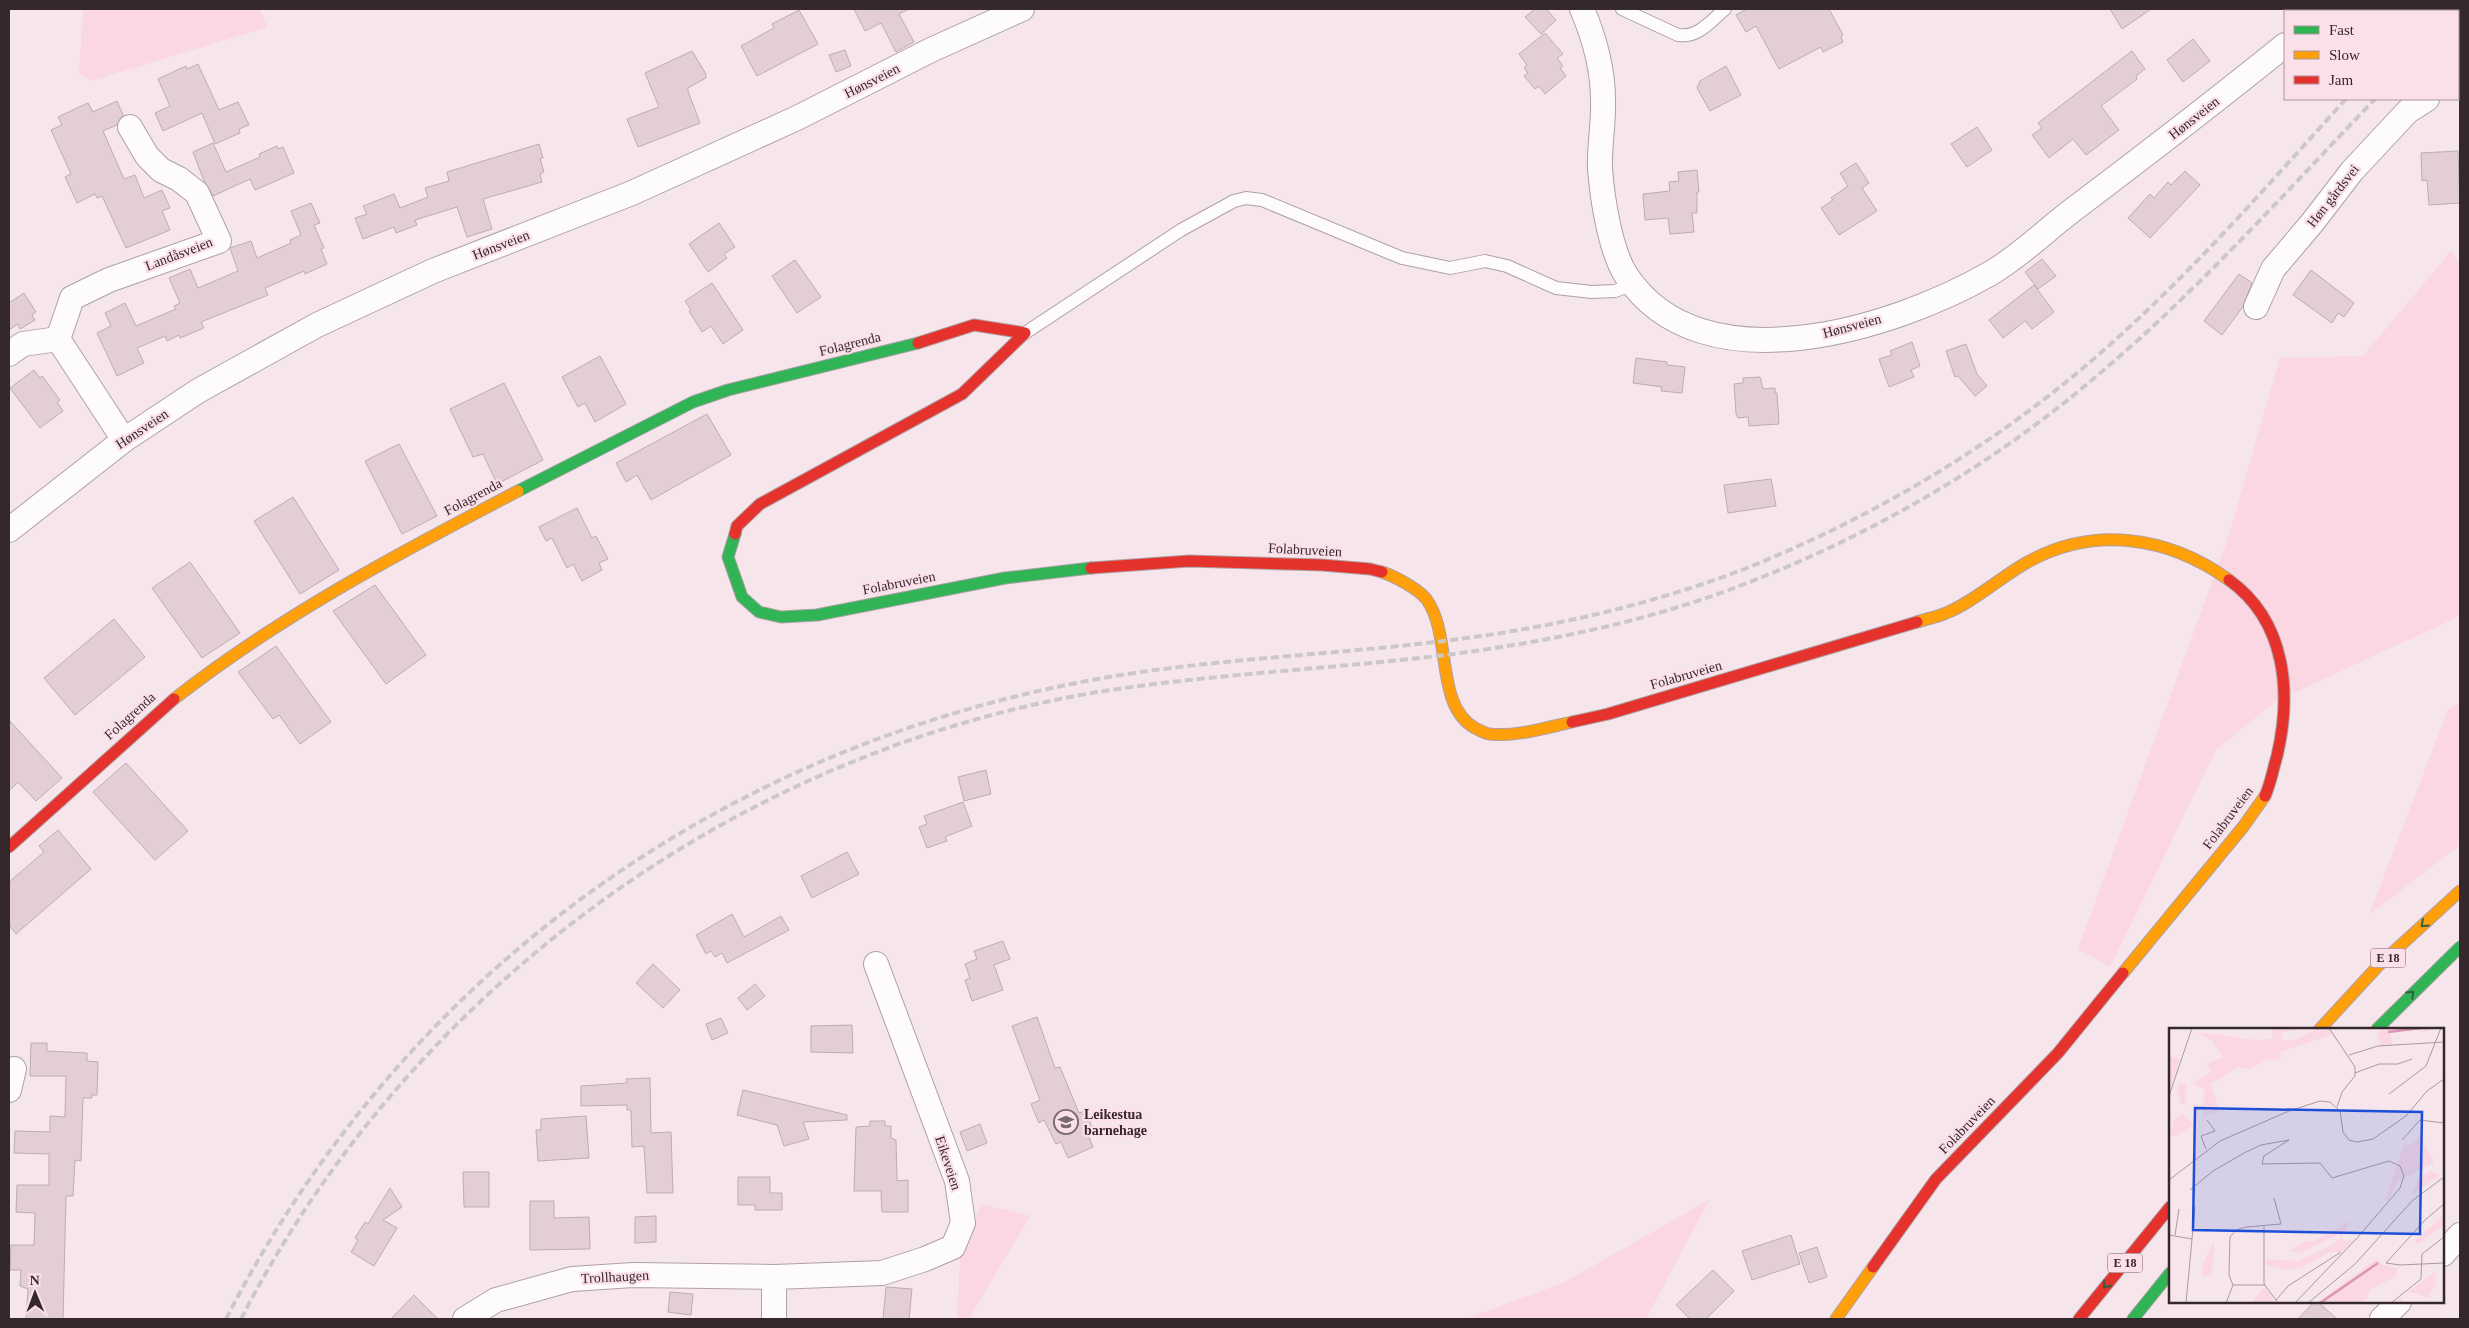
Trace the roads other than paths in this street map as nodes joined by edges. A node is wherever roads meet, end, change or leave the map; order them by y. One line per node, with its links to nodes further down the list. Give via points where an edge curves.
1 (1022, 9): 13 (street, Hønsveien, via 797,118 632,192 433,271 349,309 198,391)
2 (1582, 9): 8 (street, Hønsveien, via 1598,55 1604,99 1600,169 1609,230 1625,274)
3 (1622, 9): 4 (lane, via 1685,36 1696,34)
4 (1725, 9)
5 (2284, 46): 8 (street, Hønsveien, via 2173,135 1993,271 1945,297 1863,325 1820,335 1766,341 1723,338 1677,320 1646,300)
6 (2425, 100): 9 (street, Høn gårdsvei, via 2408,111 2352,171 2273,269)
7 (130, 127): 11 (street, Landåsveien, via 147,156 161,170 197,194 219,241 109,280 72,298)
8 (1634, 284): 10 (lane, via 1615,291 1556,288 1507,266 1485,261 1450,268 1402,258 1262,200 1246,198 1234,201 1181,230)
9 (2256, 307)
10 (1025, 333): 15 (main road, Folagrenda, via 974,325 934,339 728,390 693,402 544,477 386,560 203,676 158,711); 29 (main road, Folabruveien, via 962,394 760,504 737,526 728,558 742,596 760,612 781,617 817,615 1005,578 1090,568 1189,561 1370,569 1394,576 1426,599 1439,626 1456,711 1470,725 1487,734 1504,735 1608,714 1947,613 1980,595 2024,564 2078,542 2150,541 2184,552 2216,570 2243,591 2258,608 2283,665 2286,702 2282,737 2268,790 2243,827 2058,1053 1936,1179)
11 (58, 339): 12 (street, via 23,344); 13 (street)
12 (9, 354)
13 (124, 440): 14 (street, Hønsveien)
14 (9, 530)
15 (9, 847)
16 (2460, 891): 19 (main road, E 18, one-way to 19, via 2378,966)
17 (2460, 947): 20 (main road, one-way to 17)
18 (876, 964): 25 (street, Eikeveien, via 957,1181 963,1223 953,1247 925,1260 882,1272)
19 (2321, 1028)
20 (2378, 1028)
21 (2169, 1207): 30 (main road, E 18, one-way to 30)
22 (2460, 1235): 23 (street)
23 (2444, 1253)
24 (2169, 1274): 31 (main road)
25 (774, 1277): 27 (street, Trollhaugen, via 642,1275 572,1279 496,1300); 28 (street)
26 (2397, 1303): 32 (street)
27 (465, 1319)
28 (774, 1319)
29 (1836, 1319)
30 (2079, 1319)
31 (2133, 1319)
32 (2382, 1319)

